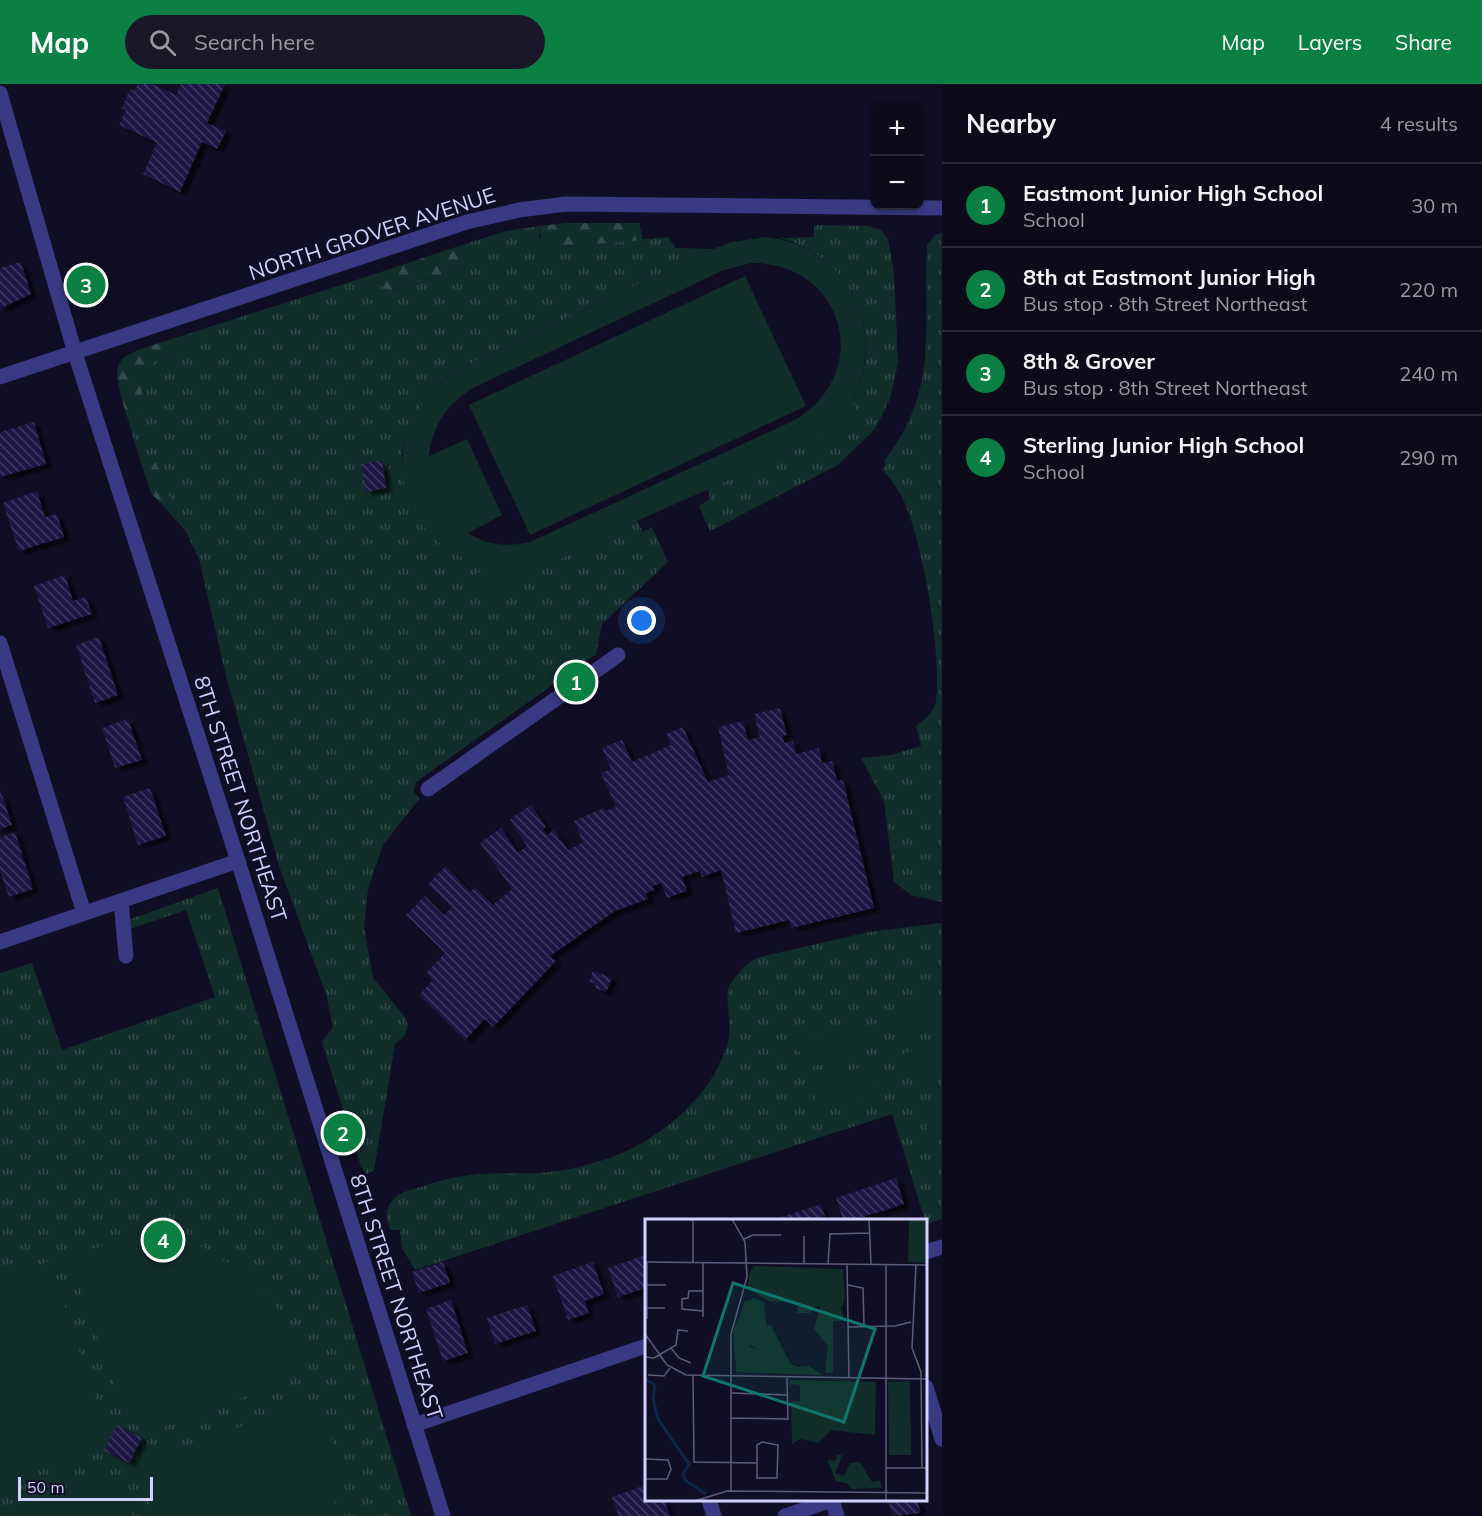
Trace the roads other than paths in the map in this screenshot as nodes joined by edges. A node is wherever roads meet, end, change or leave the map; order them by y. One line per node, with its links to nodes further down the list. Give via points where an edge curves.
1 (0, 93): 3 (street, 8TH STREET NORTHEAST)
2 (942, 207): 3 (street, NORTH GROVER AVENUE, via 566,204 519,210 467,222)
3 (75, 353): 4 (street, NORTH GROVER AVENUE); 8 (street, 8TH STREET NORTHEAST)
4 (0, 377)
5 (0, 643): 10 (street)
6 (618, 655): 7 (street)
7 (428, 789)
8 (238, 861): 9 (street); 18 (street, 8TH STREET NORTHEAST)
9 (121, 901): 10 (street); 12 (street)
10 (84, 913): 11 (street)
11 (0, 942)
12 (126, 956)
13 (942, 1247): 14 (street)
14 (927, 1252)
15 (645, 1346): 18 (street)
16 (927, 1389): 17 (street)
17 (937, 1405): 19 (street)
18 (414, 1425): 23 (street, 8TH STREET NORTHEAST)
19 (942, 1439)
20 (709, 1501): 24 (street)
21 (829, 1501): 25 (street)
22 (832, 1501): 26 (street)
23 (443, 1516)
24 (714, 1516)
25 (785, 1516)
26 (837, 1516)

